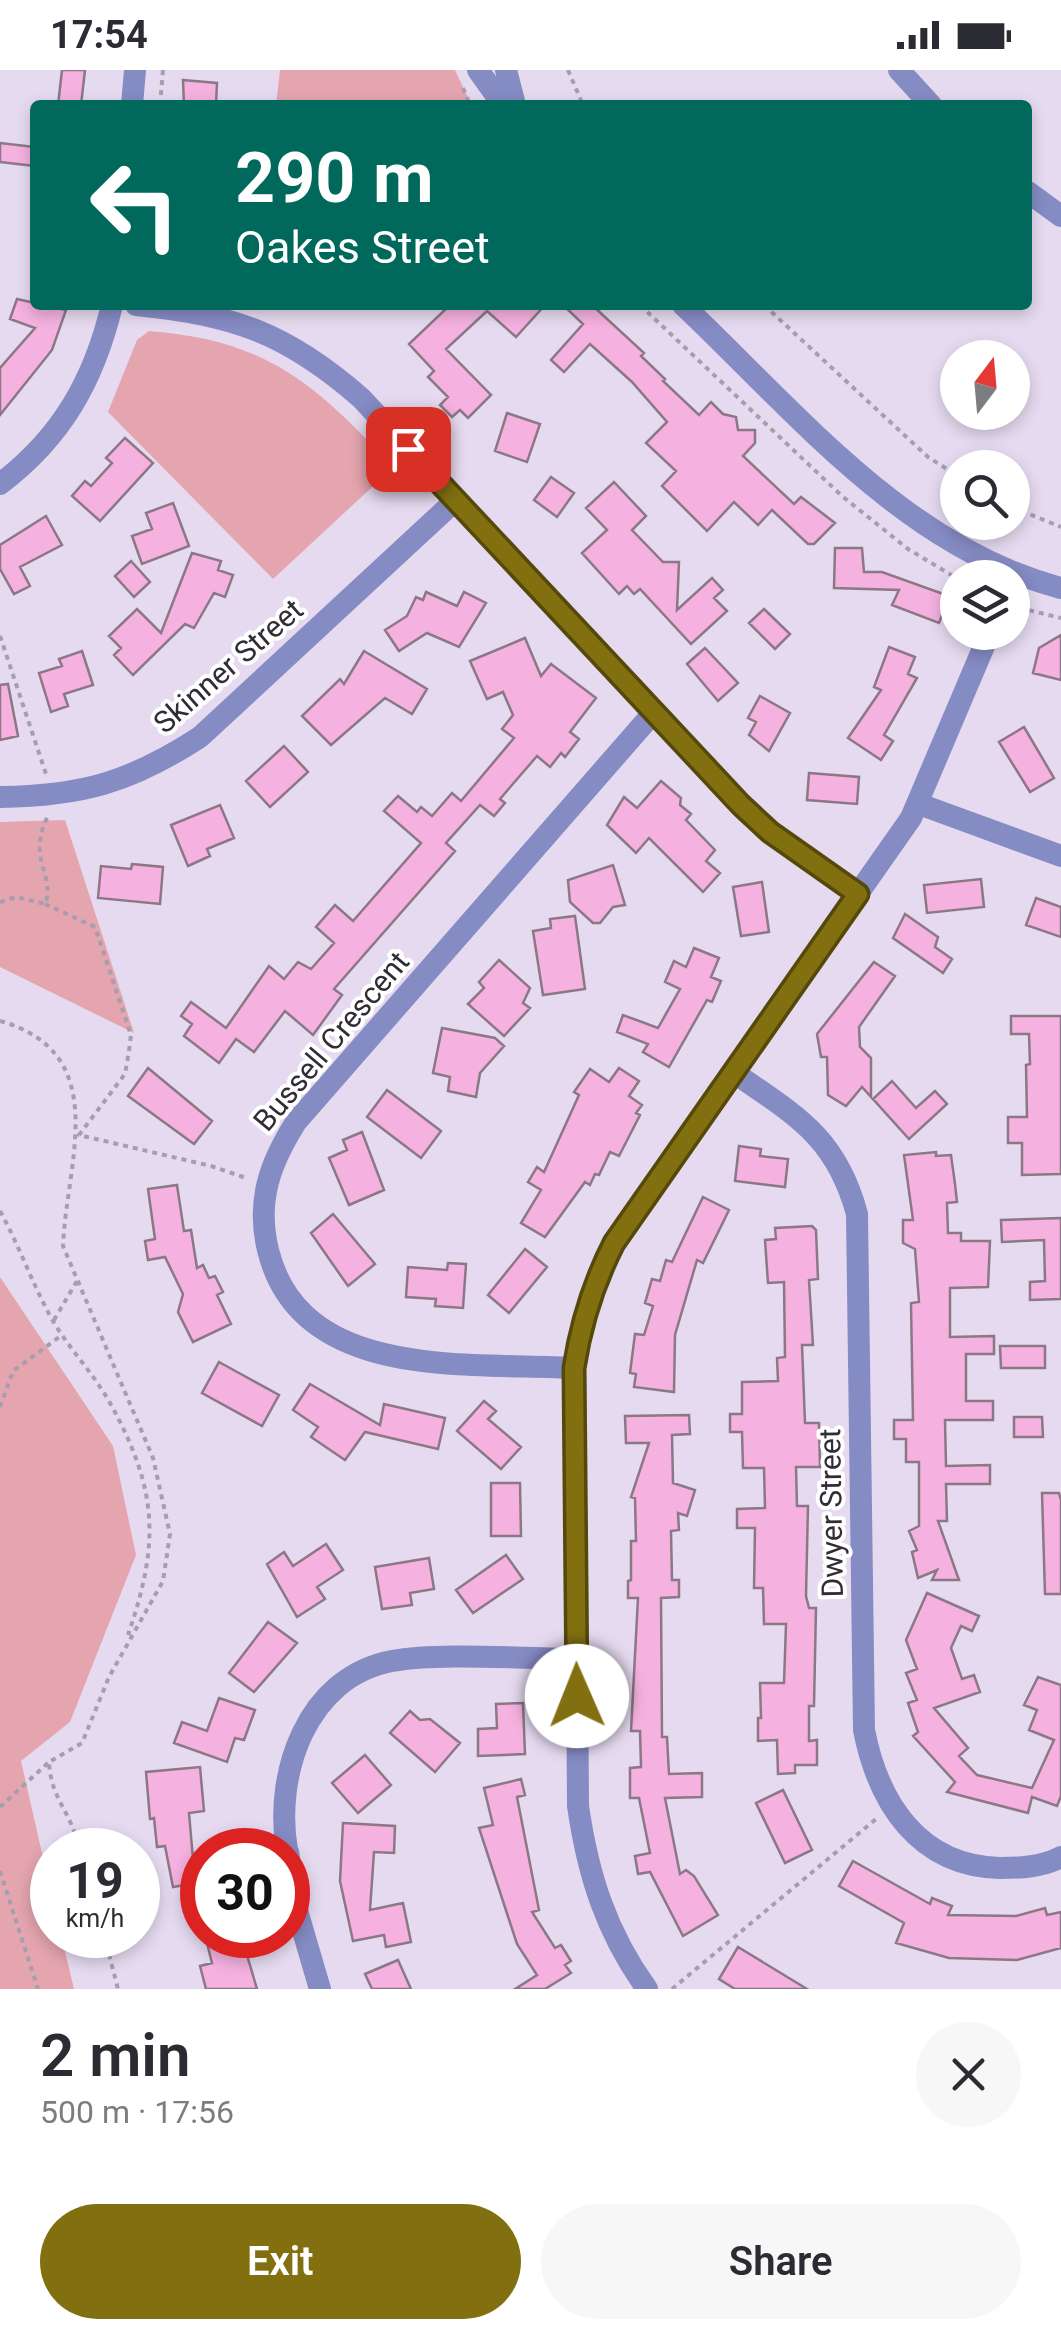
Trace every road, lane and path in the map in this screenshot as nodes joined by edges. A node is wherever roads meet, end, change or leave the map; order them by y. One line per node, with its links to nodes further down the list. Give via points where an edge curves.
1 (135, 70): 7 (street)
2 (163, 70): 8 (path)
3 (478, 70): 9 (street)
4 (506, 70): 10 (street)
5 (568, 70): 11 (path)
6 (899, 70): 12 (street)
7 (132, 100)
8 (160, 100)
9 (499, 100)
10 (514, 100)
11 (581, 100)
12 (926, 100)
13 (1032, 195): 14 (street)
14 (1061, 216)
15 (110, 310): 21 (street, via 84,390 59,429)
16 (186, 310): 22 (street, via 255,326 300,349 361,398)
17 (645, 310): 26 (path, via 842,496)
18 (689, 310): 25 (street, via 888,498)
19 (769, 310): 20 (path)
20 (940, 465)
21 (0, 484)
22 (456, 500): 33 (street); 34 (street, Skinner Street, via 200,737 138,774)
23 (1030, 514): 24 (path)
24 (1061, 527)
25 (986, 560)
26 (940, 568)
27 (1030, 580): 28 (street)
28 (1061, 588)
29 (1030, 610): 30 (path)
30 (1061, 618)
31 (0, 636): 34 (path)
32 (983, 650): 36 (street)
33 (654, 712): 38 (street, via 770,832); 44 (street, Bussell Crescent, via 296,1122)
34 (54, 796): 35 (street, Skinner Street); 40 (path, via 37,850)
35 (0, 797)
36 (919, 804): 37 (street); 38 (street)
37 (1061, 856)
38 (858, 894): 42 (street)
39 (0, 902): 40 (path, via 16,897)
40 (46, 904): 43 (path, via 94,927 130,1035 125,1074)
41 (0, 1021): 43 (path, via 38,1040 68,1076)
42 (733, 1072): 49 (street, via 614,1243 581,1324); 55 (street, Dwyer Street, via 822,1138 848,1180 856,1214 864,1730)
43 (79, 1136): 44 (path); 46 (path, via 64,1211 64,1246)
44 (265, 1185): 49 (street, Bussell Crescent, via 263,1231 278,1284 298,1311 336,1340 415,1358)
45 (0, 1212): 47 (path)
46 (77, 1282): 47 (path); 51 (path, via 153,1458 170,1534 163,1581)
47 (53, 1321): 48 (path)
48 (62, 1335): 50 (path, via 13,1371); 51 (path, via 110,1403 148,1504 150,1568)
49 (574, 1368): 52 (street)
50 (0, 1407)
51 (126, 1644): 53 (path, via 82,1742)
52 (577, 1659): 57 (street, via 392,1662 347,1681 322,1704 294,1750 282,1804); 65 (street, via 585,1857 599,1906)
53 (49, 1762): 54 (path); 56 (path, via 50,1790)
54 (0, 1806)
55 (890, 1807): 58 (street, Dwyer Street, via 916,1838 958,1862 1020,1868); 66 (path)
56 (75, 1828)
57 (285, 1828)
58 (1061, 1857)
59 (0, 1871): 62 (path)
60 (310, 1955): 64 (street)
61 (110, 1958): 63 (path)
62 (38, 1989)
63 (118, 1989)
64 (320, 1989)
65 (647, 1989)
66 (672, 1989)

